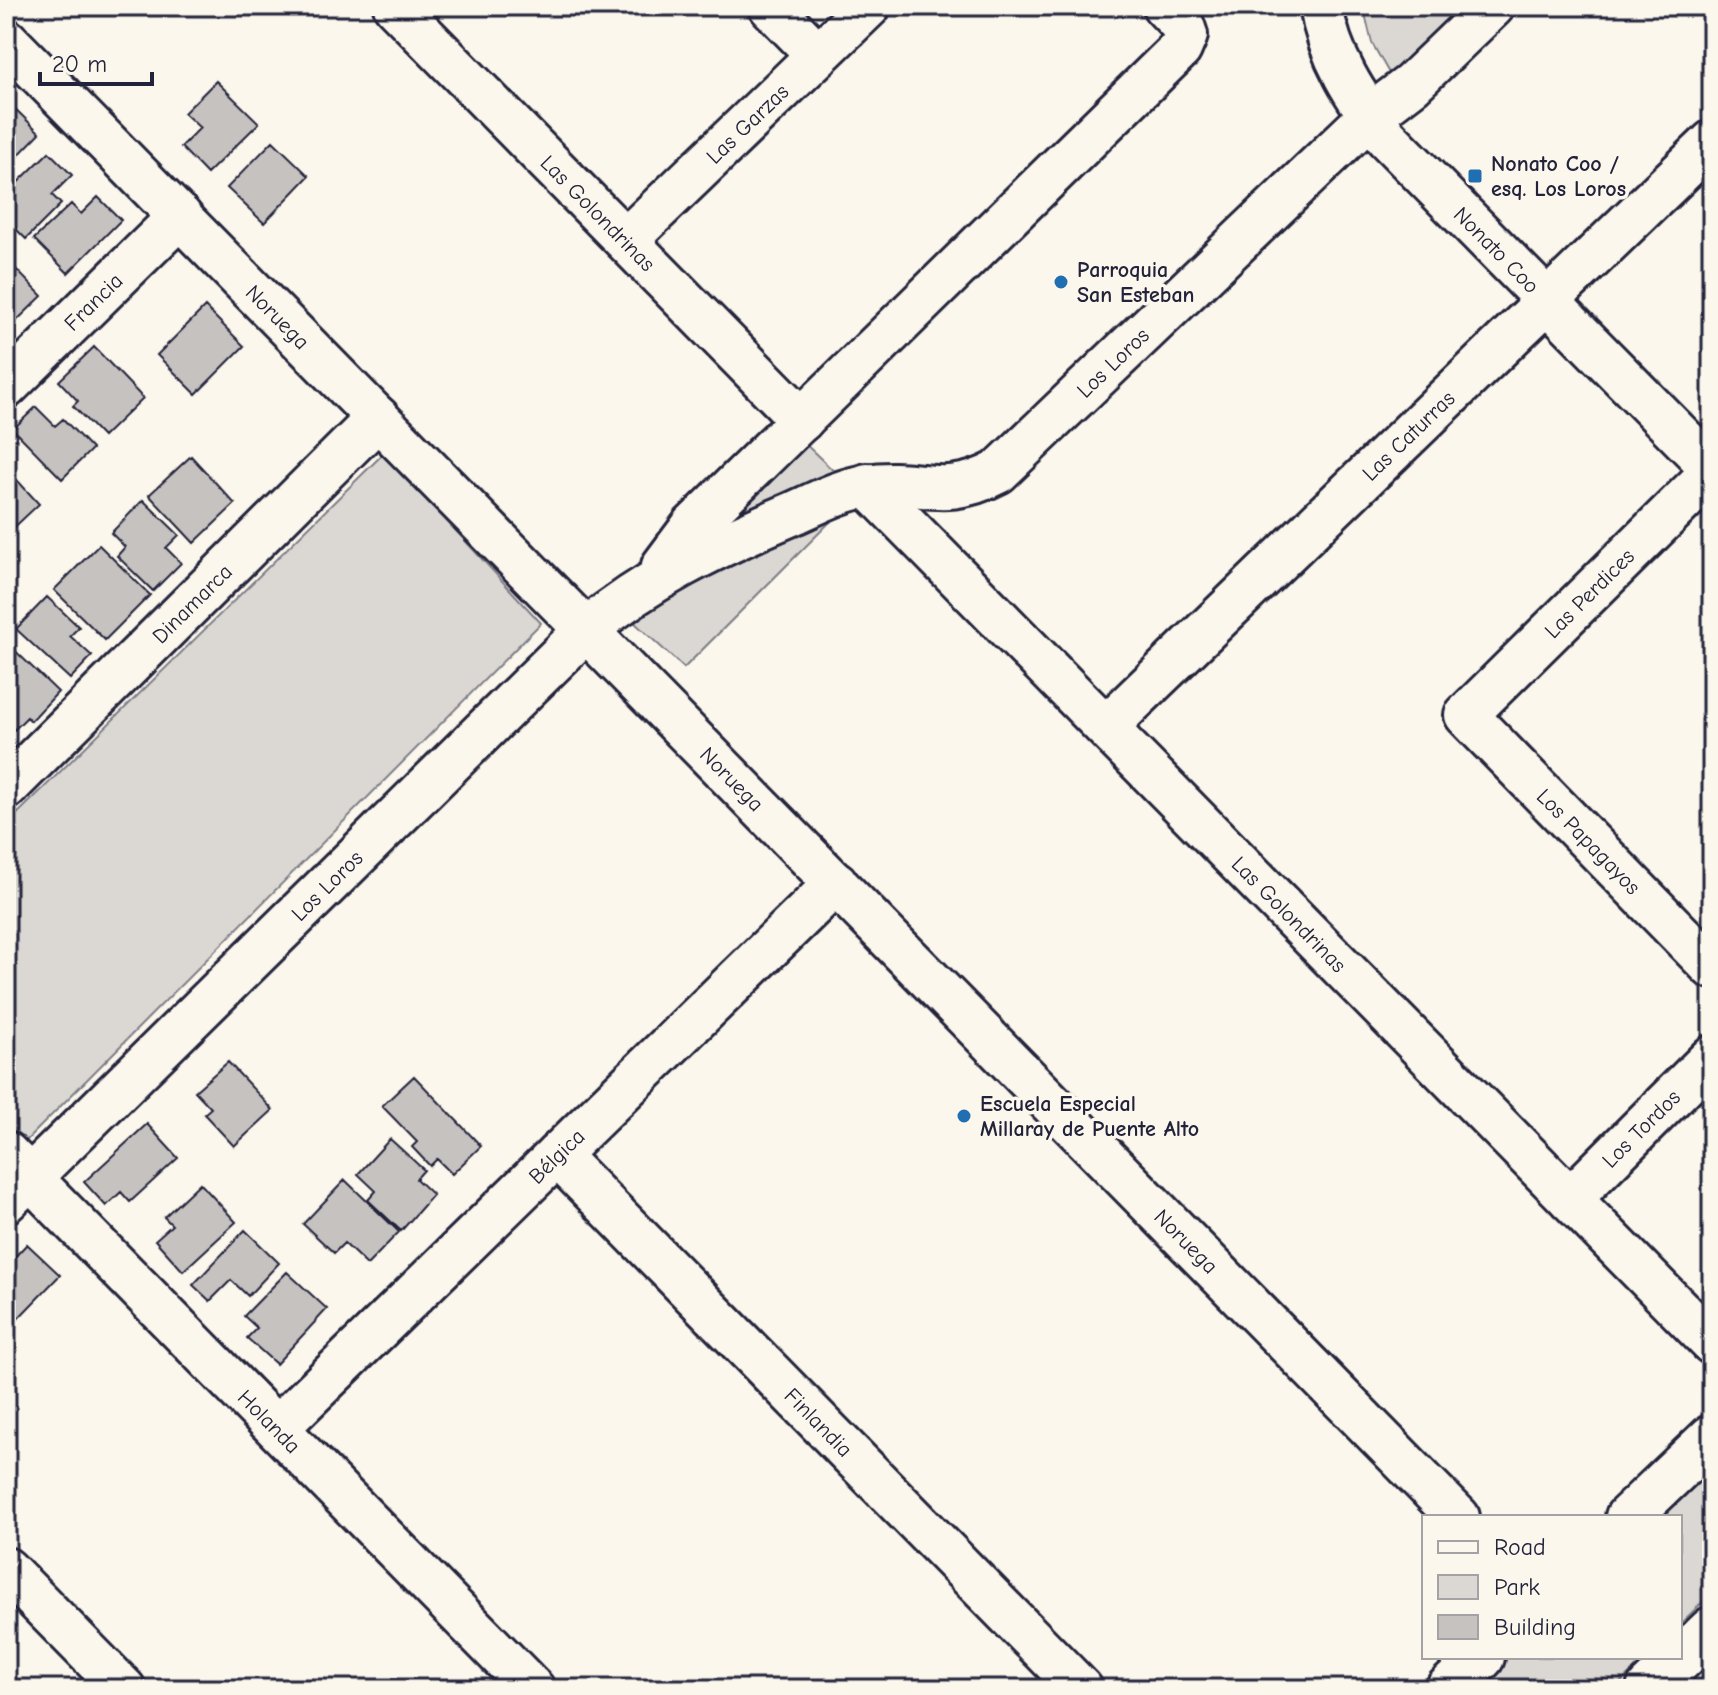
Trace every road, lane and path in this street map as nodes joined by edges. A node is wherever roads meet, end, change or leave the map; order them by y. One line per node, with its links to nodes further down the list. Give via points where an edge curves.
1 (395, 6): 12 (street, Las Golondrinas)
2 (770, 6): 8 (street)
3 (869, 6): 8 (street, Las Garzas)
4 (1321, 6): 9 (street, Nonato Coo, via 1346,80)
5 (1493, 6): 9 (street, Los Loros, via 1412,84)
6 (1175, 20): 16 (street, Los Loros, via 1180,49)
7 (6, 40): 11 (street, Noruega)
8 (818, 55): 12 (street, Las Garzas)
9 (1370, 116): 13 (street, Nonato Coo); 18 (street, Los Loros, via 1012,461 982,480 954,487)
10 (1712, 142): 13 (street, Las Caturras)
11 (180, 216): 14 (street, Francia); 15 (street, Noruega)
12 (626, 240): 16 (street, Las Golondrinas)
13 (1547, 300): 17 (street, Nonato Coo); 22 (street, Las Caturras)
14 (6, 387)
15 (378, 418): 20 (street, Noruega); 23 (street, Dinamarca)
16 (802, 420): 19 (street, Los Loros, via 693,526)
17 (1712, 470): 21 (street, Las Perdices)
18 (867, 485): 19 (street, Los Loros, via 711,549); 22 (street, Las Golondrinas)
19 (657, 578): 20 (street, Los Loros)
20 (586, 630): 24 (street, Noruega); 28 (street, Los Loros)
21 (1466, 715): 25 (street, Los Papagayos)
22 (1106, 727): 29 (street, Las Golondrinas)
23 (6, 788)
24 (836, 883): 27 (street, Bélgica); 33 (street, Noruega)
25 (1712, 967)
26 (1712, 1057): 29 (street, Los Tordos)
27 (557, 1155): 31 (street, Bélgica); 42 (street, Finlandia)
28 (14, 1177): 31 (street, Holanda)
29 (1570, 1199): 30 (street, Las Golondrinas)
30 (1712, 1343)
31 (277, 1428): 41 (street, Holanda)
32 (1712, 1437): 34 (main road)
33 (1456, 1515)
34 (1630, 1515)
35 (6, 1569): 40 (street)
36 (1712, 1629): 37 (main road)
37 (1682, 1658)
38 (1480, 1659): 43 (main road)
39 (1680, 1659): 44 (main road)
40 (124, 1689)
41 (533, 1689)
42 (1081, 1689)
43 (1448, 1689)
44 (1649, 1689)

